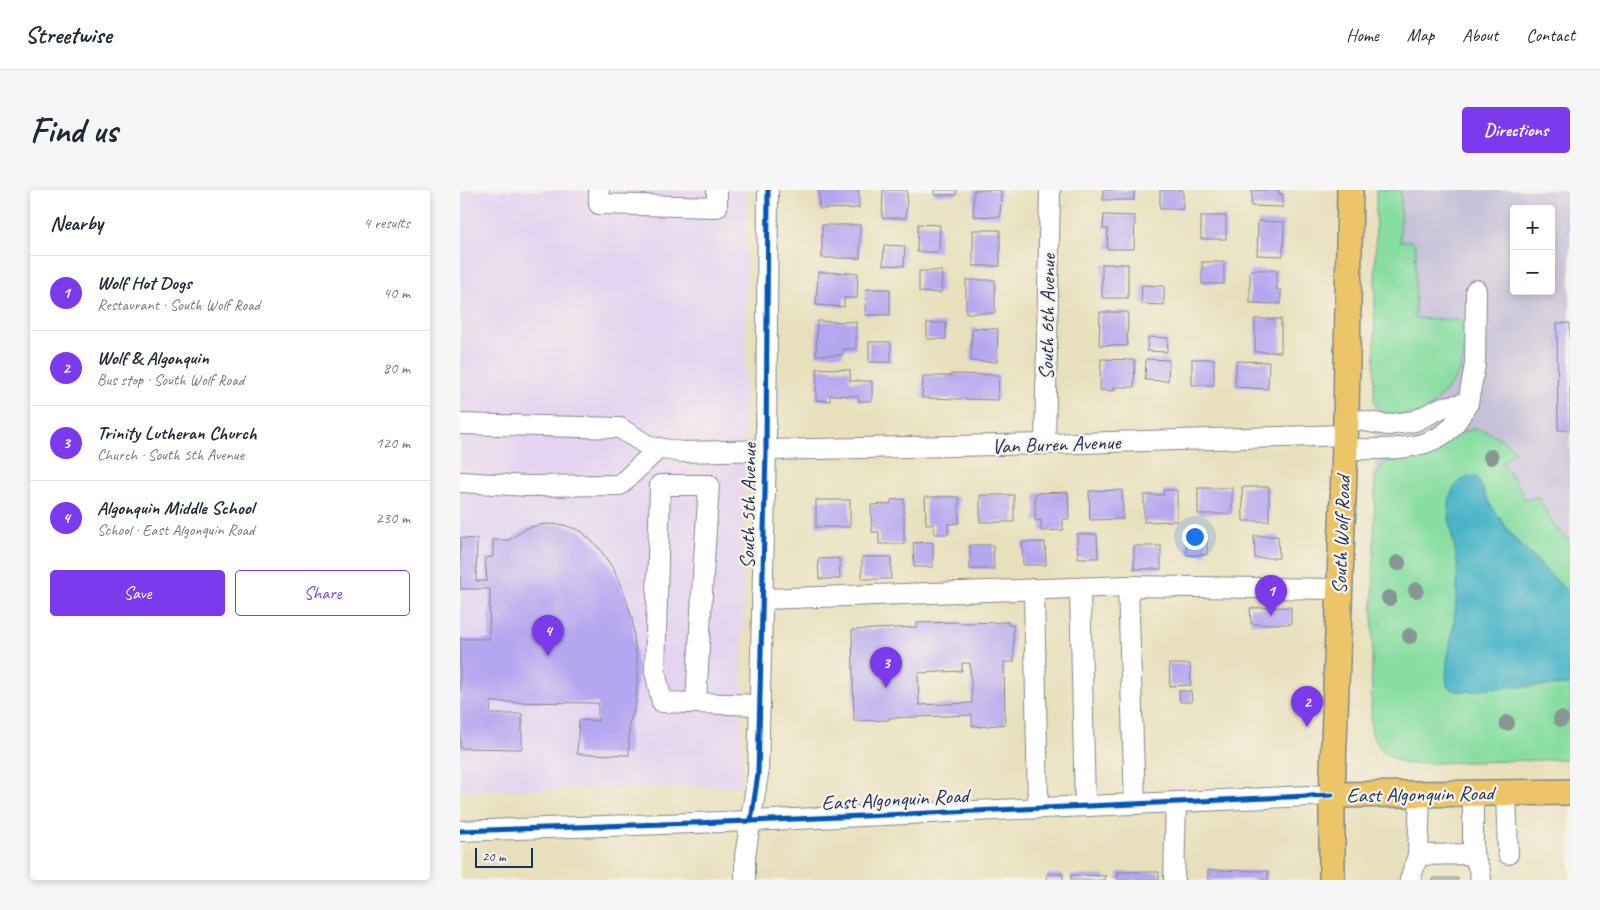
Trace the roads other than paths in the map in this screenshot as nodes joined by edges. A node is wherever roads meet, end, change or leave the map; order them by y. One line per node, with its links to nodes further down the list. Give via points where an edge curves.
1 (599, 190): 2 (street, via 599,204 717,207)
2 (717, 190)
3 (768, 190): 12 (street, South 5th Avenue)
4 (1050, 190): 10 (street, South 6th Avenue)
5 (1350, 190): 9 (main road, South Wolf Road)
6 (1476, 290): 7 (street, via 1475,365)
7 (1468, 403): 9 (street, via 1443,407 1415,421); 9 (street, via 1451,428 1419,444 1392,450)
8 (460, 424): 11 (street, Van Buren Avenue, via 620,428 650,447)
9 (1345, 434): 10 (street, Van Buren Avenue); 17 (main road, South Wolf Road)
10 (1045, 444): 12 (street, Van Buren Avenue)
11 (659, 448): 12 (street, Van Buren Avenue, via 682,452); 13 (street, via 620,484 527,486)
12 (766, 451): 18 (street, South 5th Avenue)
13 (460, 482)
14 (1128, 586): 15 (street); 17 (street); 27 (street)
15 (1080, 588): 16 (street); 28 (street)
16 (1034, 589): 18 (street); 29 (street)
17 (1339, 590): 25 (main road, South Wolf Road)
18 (762, 599): 20 (street, South 5th Avenue)
19 (696, 703): 19 (street, via 662,702 655,671 660,485 709,486); 20 (street)
20 (760, 705): 30 (street, South 5th Avenue, via 758,774)
21 (1570, 792): 22 (main road, East Algonquin Road)
22 (1506, 793): 24 (main road, East Algonquin Road); 34 (street)
23 (1420, 794): 24 (main road, East Algonquin Road); 25 (main road, East Algonquin Road); 32 (street)
24 (1473, 794): 33 (street)
25 (1332, 795): 26 (street, East Algonquin Road); 37 (main road, South Wolf Road)
26 (1176, 802): 27 (street, East Algonquin Road); 36 (street)
27 (1135, 804): 28 (street, East Algonquin Road)
28 (1085, 806): 29 (street, East Algonquin Road)
29 (1038, 808): 30 (street, East Algonquin Road)
30 (751, 821): 31 (street, East Algonquin Road); 35 (street, South 5th Avenue)
31 (460, 831)
32 (1418, 854): 33 (street); 38 (street)
33 (1473, 854): 39 (street)
34 (1508, 854)
35 (744, 880)
36 (1174, 880)
37 (1332, 880)
38 (1410, 880)
39 (1481, 880)

